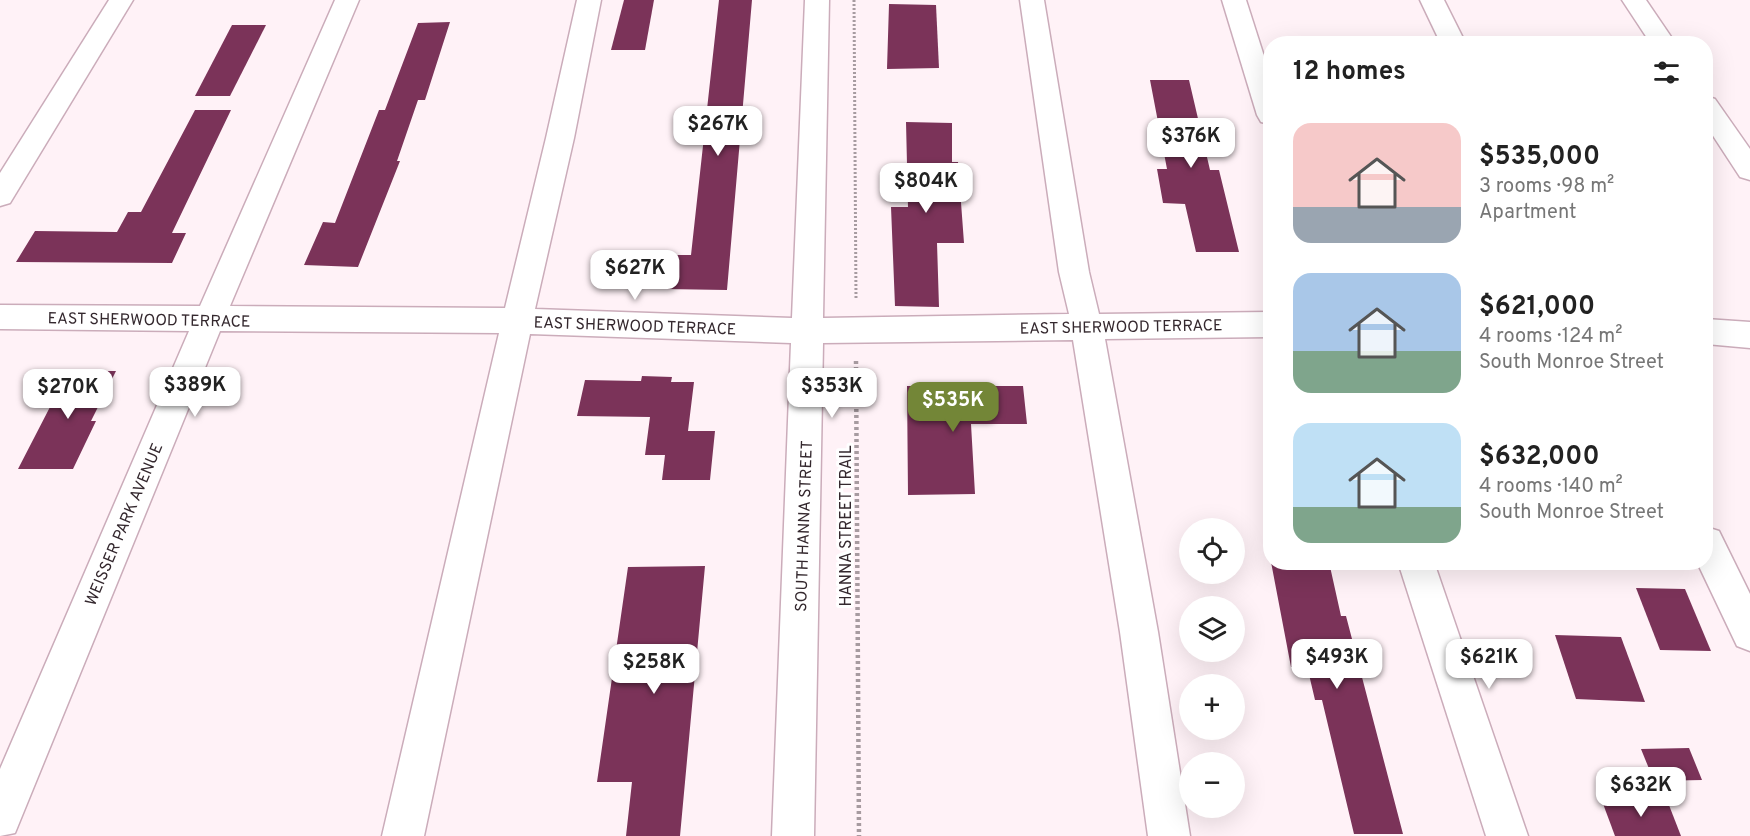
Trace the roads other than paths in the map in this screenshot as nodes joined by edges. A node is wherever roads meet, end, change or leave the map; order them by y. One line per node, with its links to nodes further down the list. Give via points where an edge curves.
1 (121, 0): 14 (street)
2 (347, 0): 16 (street, WEISSER PARK AVENUE)
3 (589, 0): 17 (street)
4 (818, 0): 20 (street, SOUTH HANNA STREET)
5 (1032, 0): 19 (street, via 1074,272)
6 (1234, 0): 11 (street)
7 (1432, 0): 9 (street)
8 (1634, 0): 10 (street)
9 (1450, 36)
10 (1659, 36)
11 (1263, 93)
12 (1713, 115): 13 (street)
13 (1750, 170)
14 (0, 196)
15 (0, 317): 16 (street, EAST SHERWOOD TERRACE)
16 (208, 320): 17 (street, EAST SHERWOOD TERRACE); 26 (street, WEISSER PARK AVENUE)
17 (517, 321): 20 (street, EAST SHERWOOD TERRACE); 27 (street)
18 (1263, 324): 19 (street, EAST SHERWOOD TERRACE)
19 (1087, 327): 20 (street, EAST SHERWOOD TERRACE); 29 (street)
20 (809, 331): 28 (street, SOUTH HANNA STREET)
21 (1713, 332): 22 (street)
22 (1750, 335)
23 (1713, 557): 25 (street)
24 (1419, 570): 30 (street)
25 (1750, 633)
26 (0, 818)
27 (403, 836)
28 (793, 836)
29 (1170, 836)
30 (1507, 836)

